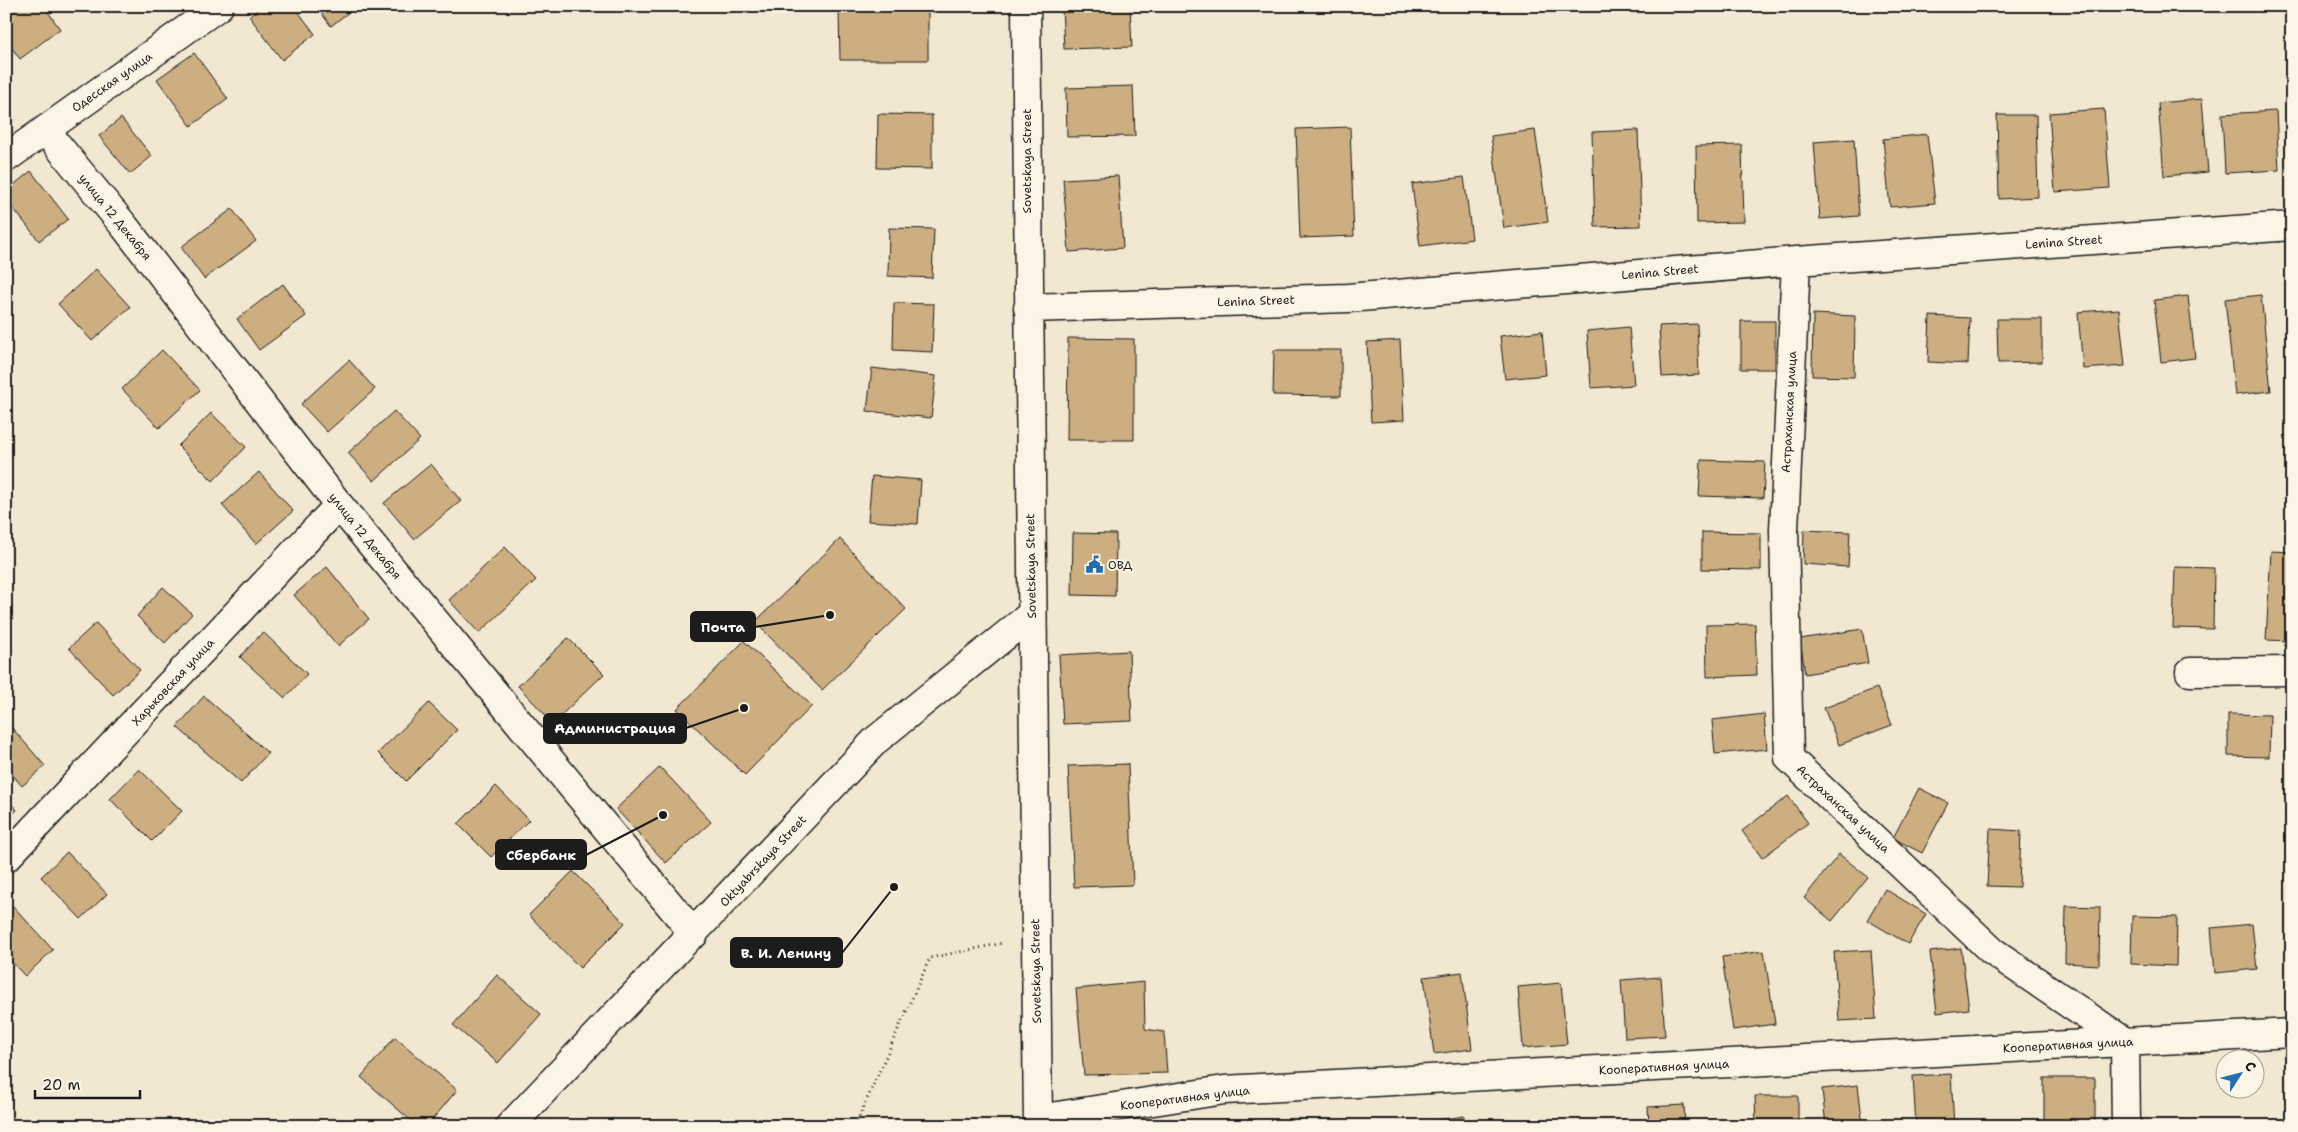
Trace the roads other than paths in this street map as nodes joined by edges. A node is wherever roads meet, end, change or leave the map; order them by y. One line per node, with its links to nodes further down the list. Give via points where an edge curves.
1 (219, 6): 3 (street, Одесская улица)
2 (1026, 6): 7 (street, Sovetskaya Street)
3 (44, 130): 4 (street, Одесская улица); 8 (street, улица 12 Декабря, via 131,235)
4 (6, 158)
5 (2292, 226): 6 (street, Lenina Street)
6 (1796, 261): 7 (street, Lenina Street, via 1348,298); 15 (street, Астраханская улица, via 1784,530 1789,758 1992,951)
7 (1028, 308): 9 (street, Sovetskaya Street)
8 (339, 505): 12 (street, Харьковская улица); 13 (street, улица 12 Декабря)
9 (1032, 614): 13 (street, Oktyabrskaya Street, via 876,740); 16 (street, Sovetskaya Street)
10 (2292, 671): 11 (street)
11 (2190, 672)
12 (6, 858)
13 (694, 934): 17 (street, Oktyabrskaya Street)
14 (2292, 1033): 15 (street, Кооперативная улица)
15 (2125, 1042): 16 (street, Кооперативная улица, via 1224,1090); 18 (street)
16 (1038, 1122)
17 (510, 1126)
18 (2126, 1126)

